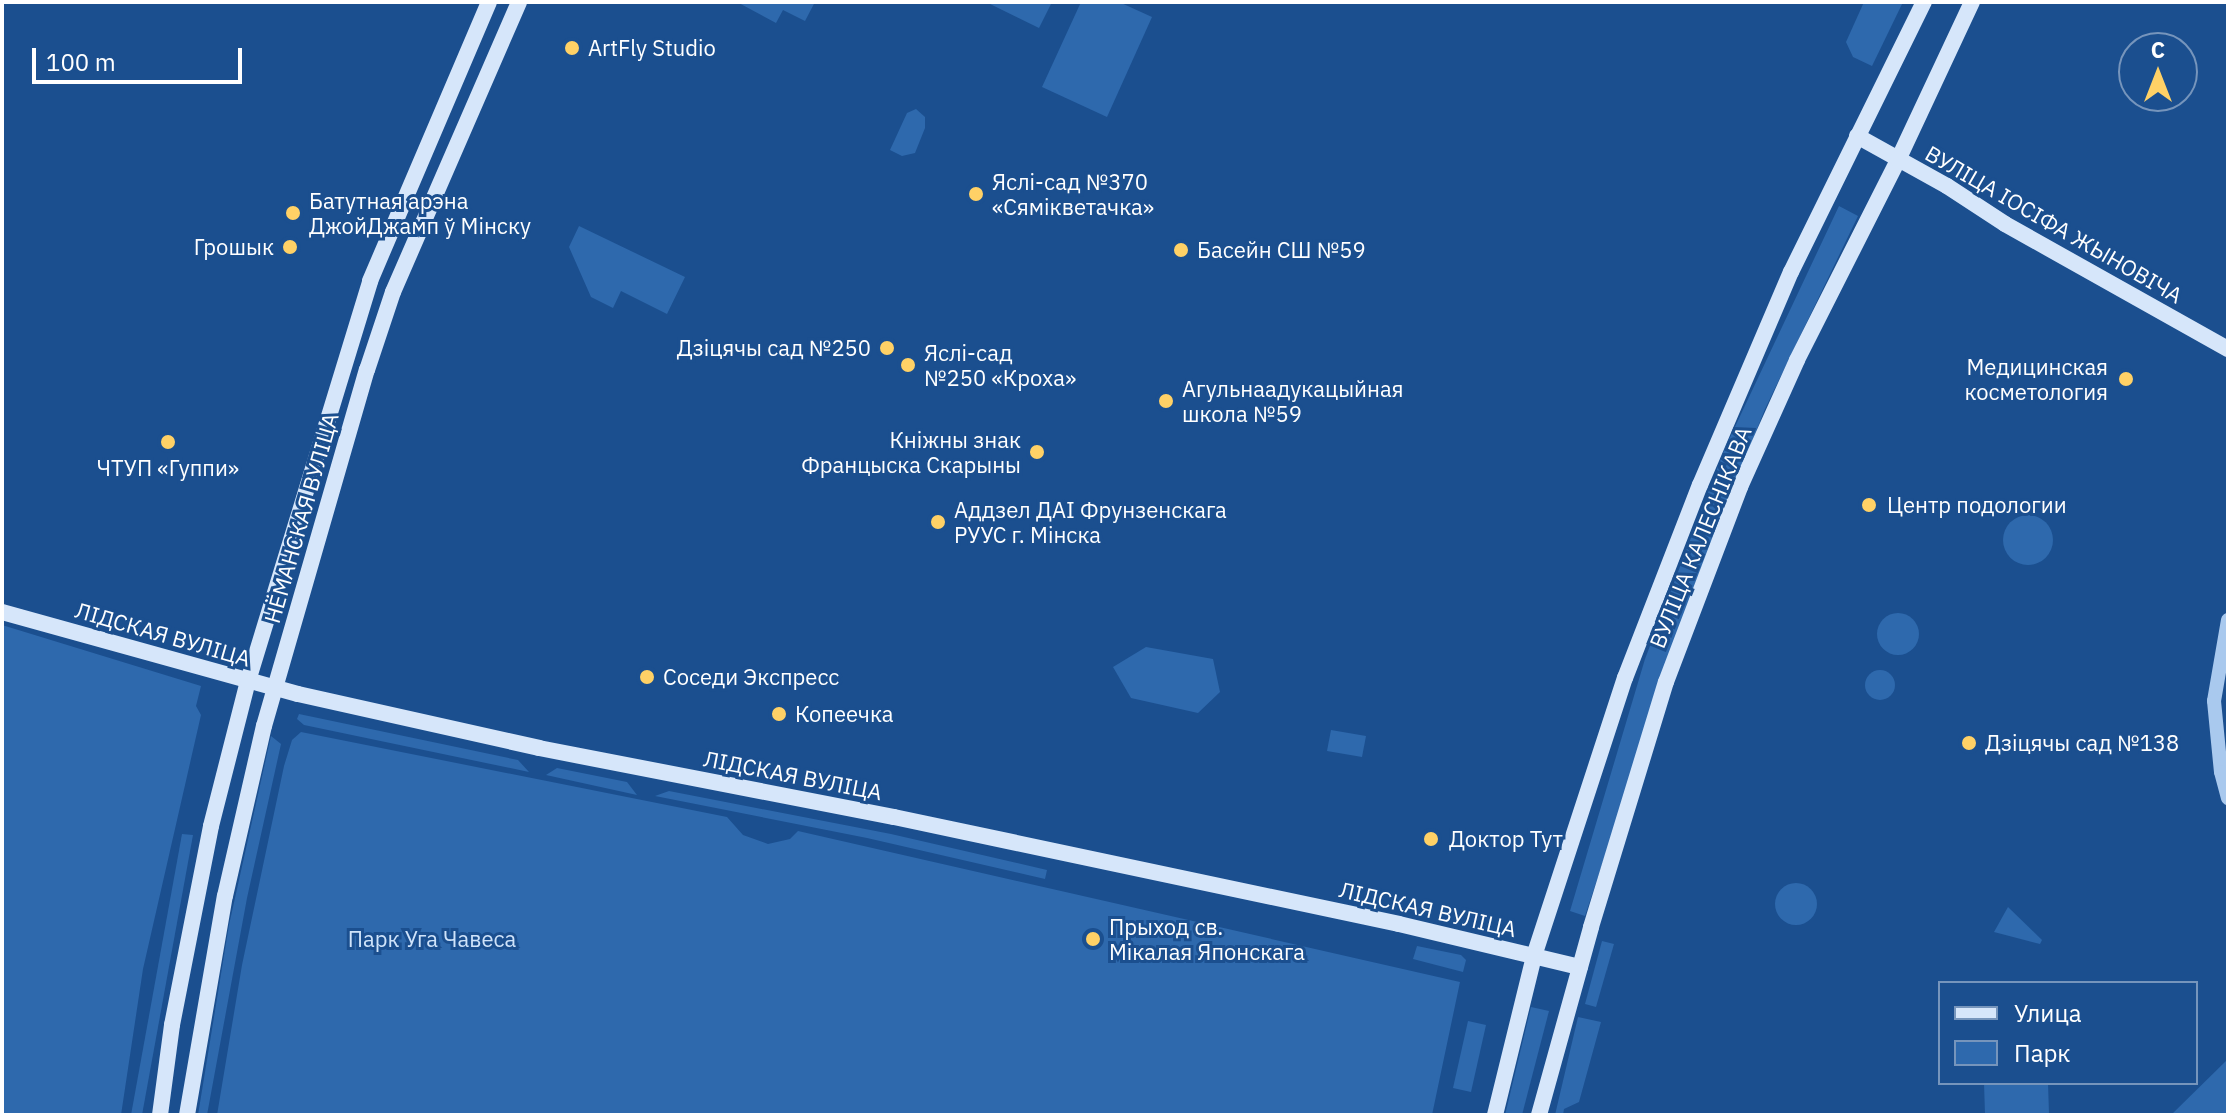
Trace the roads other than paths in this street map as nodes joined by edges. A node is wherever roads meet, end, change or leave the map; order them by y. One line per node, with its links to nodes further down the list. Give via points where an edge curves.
1 (489, 2): 7 (main road, НЁМАНСКАЯ ВУЛІЦА)
2 (519, 2): 8 (main road, НЁМАНСКАЯ ВУЛІЦА)
3 (1924, 2): 5 (main road, ВУЛІЦА КАЛЕСНІКАВА)
4 (1972, 2): 6 (main road, ВУЛІЦА КАЛЕСНІКАВА)
5 (1857, 136): 6 (main road, ВУЛІЦА ІОСІФА ЖЫНОВІЧА); 15 (main road, ВУЛІЦА КАЛЕСНІКАВА, via 1791,272 1700,485 1625,678)
6 (1898, 160): 9 (main road, ВУЛІЦА ІОСІФА ЖЫНОВІЧА); 16 (main road, ВУЛІЦА КАЛЕСНІКАВА, via 1740,487 1666,682)
7 (415, 175): 8 (main road); 12 (main road, НЁМАНСКАЯ ВУЛІЦА, via 370,281)
8 (437, 186): 13 (main road, НЁМАНСКАЯ ВУЛІЦА, via 367,370)
9 (2228, 349)
10 (2, 612): 12 (main road, ЛІДСКАЯ ВУЛІЦА)
11 (2228, 620): 14 (street, via 2214,701)
12 (248, 681): 13 (main road, ЛІДСКАЯ ВУЛІЦА); 17 (main road, НЁМАНСКАЯ ВУЛІЦА, via 211,826)
13 (275, 688): 15 (main road, ЛІДСКАЯ ВУЛІЦА); 18 (main road, НЁМАНСКАЯ ВУЛІЦА, via 225,896)
14 (2228, 798)
15 (1534, 956): 16 (main road, ЛІДСКАЯ ВУЛІЦА); 19 (main road, ВУЛІЦА КАЛЕСНІКАВА)
16 (1580, 967): 20 (main road, ВУЛІЦА КАЛЕСНІКАВА)
17 (160, 1115)
18 (187, 1115)
19 (1495, 1115)
20 (1539, 1115)

